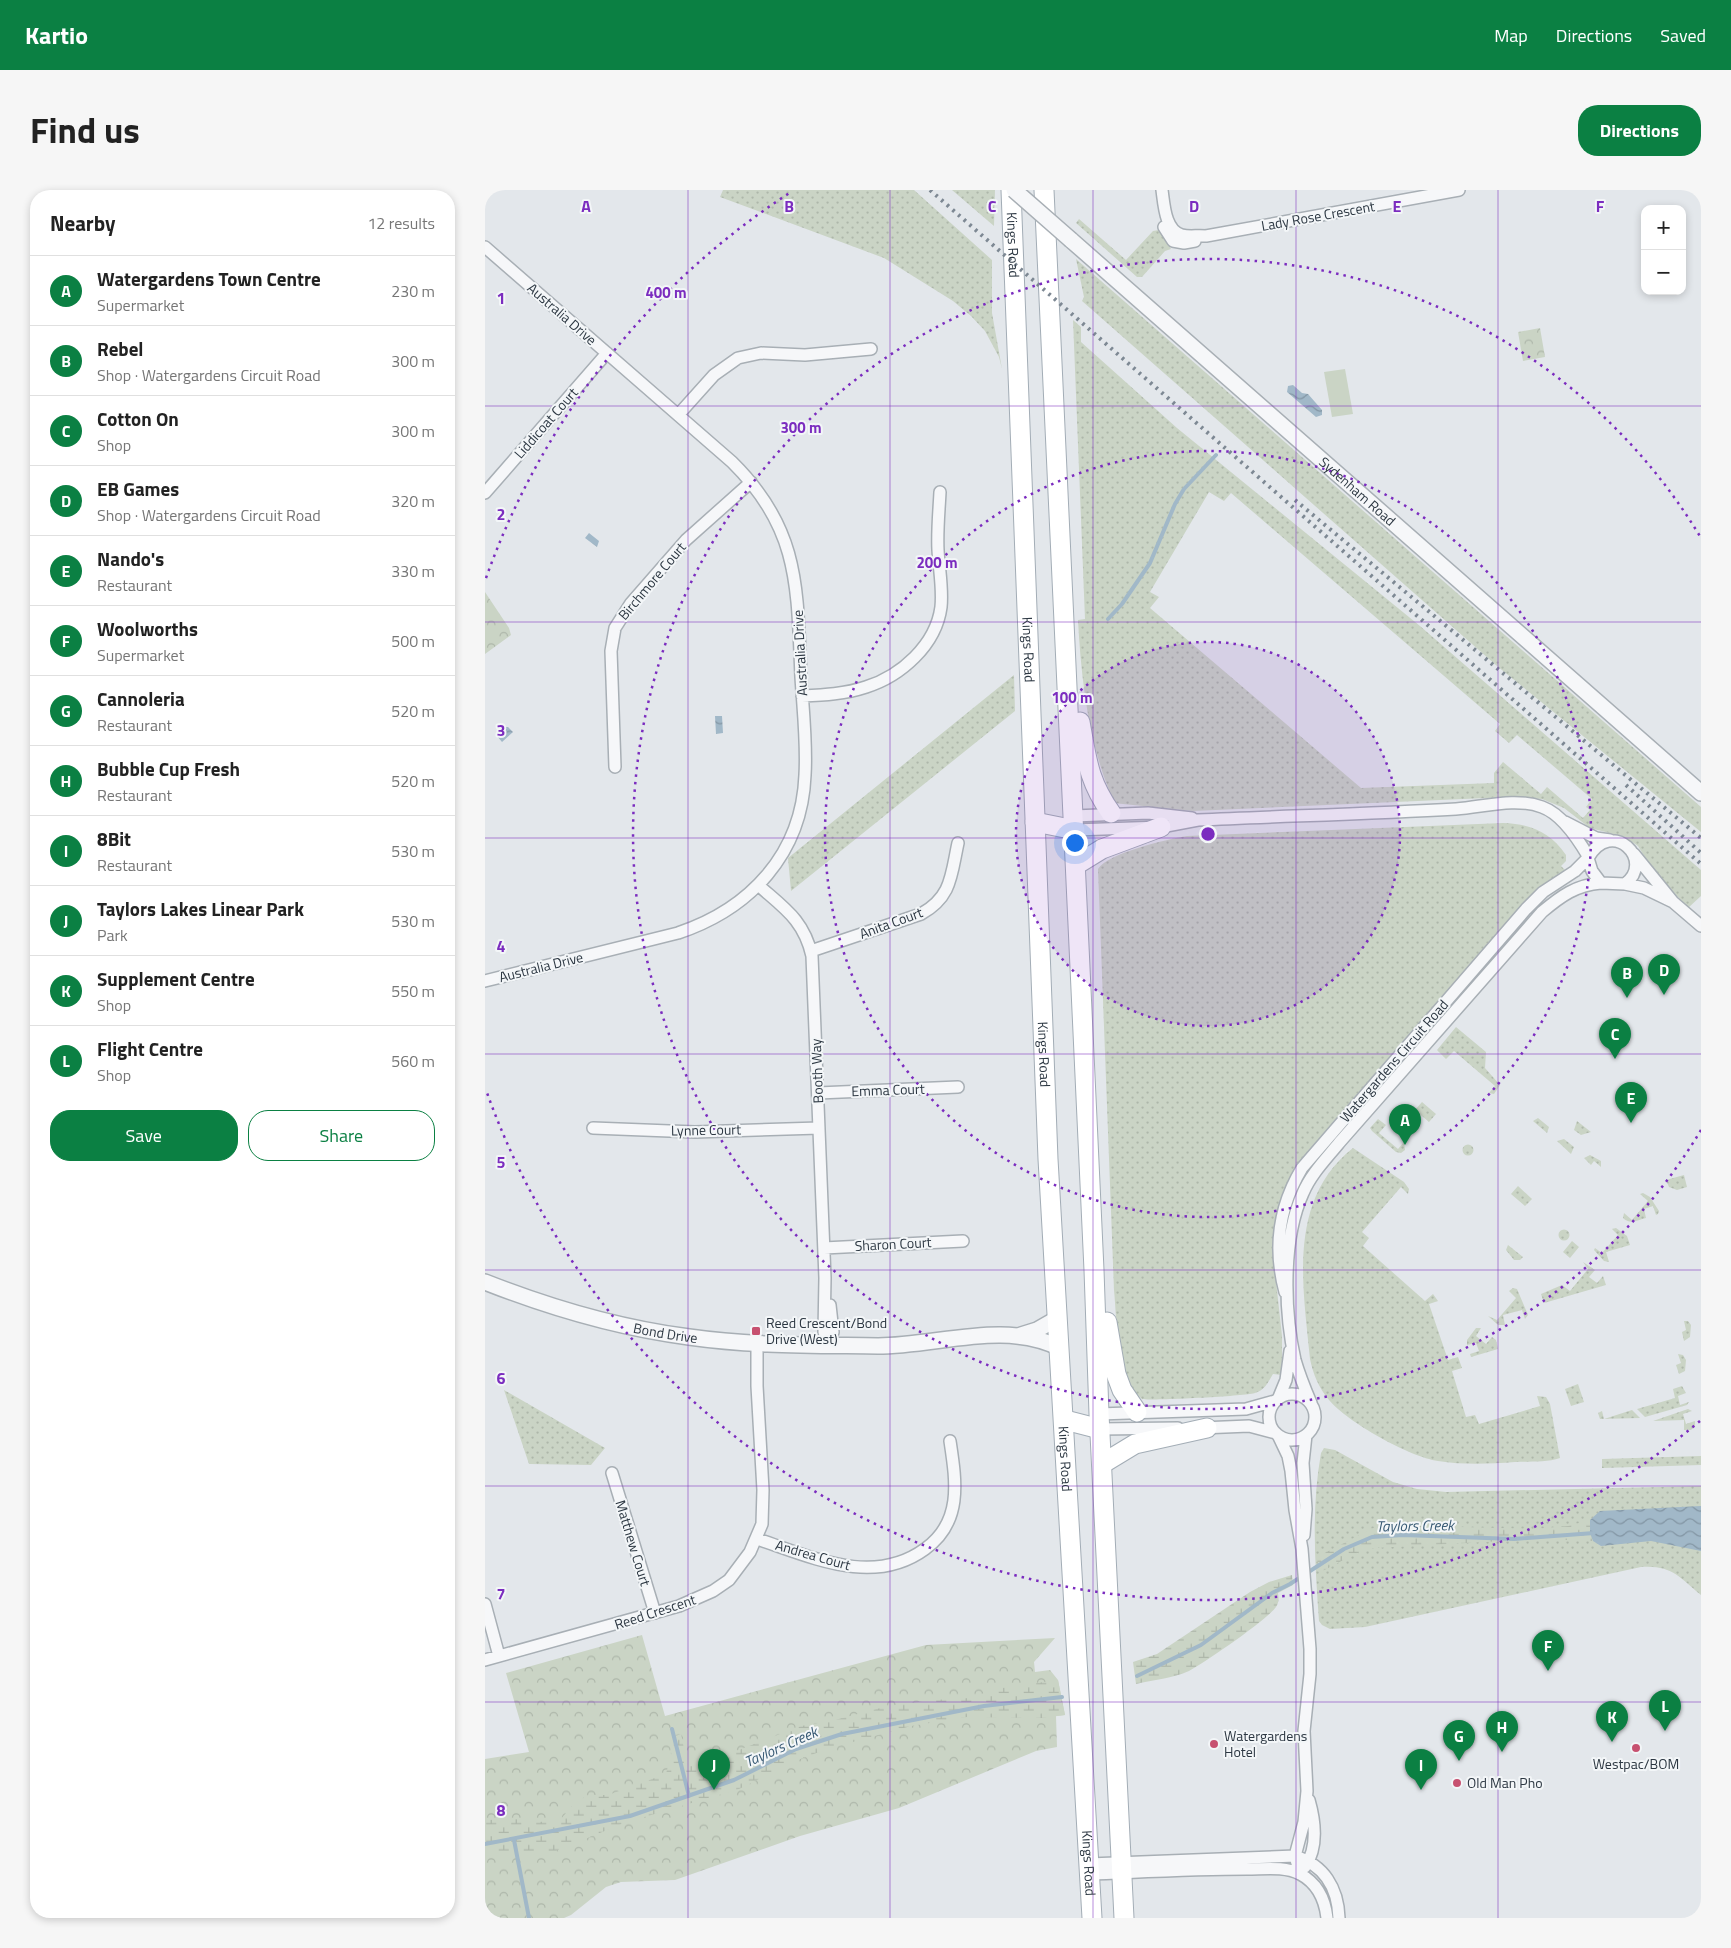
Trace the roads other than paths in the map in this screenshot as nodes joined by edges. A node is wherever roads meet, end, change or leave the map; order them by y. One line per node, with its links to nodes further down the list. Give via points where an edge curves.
1 (1013, 190): 15 (street, Sydenham Road, bridge); 19 (main road, Kings Road)
2 (1045, 190): 12 (main road)
3 (1161, 190): 4 (street, Lady Rose Crescent, via 1164,207 1176,233 1205,236)
4 (1459, 190)
5 (485, 247): 7 (street, Australia Drive)
6 (871, 349): 8 (street, via 805,355 761,353 738,358 714,375)
7 (607, 353): 8 (street, Australia Drive); 11 (street, Liddicoat Court)
8 (679, 414): 9 (street, Australia Drive)
9 (751, 482): 13 (street, Australia Drive, via 778,523 790,553 798,599); 14 (street, Birchmore Court, via 686,540 631,603 615,628 611,651)
10 (940, 492): 13 (street, via 941,607 928,643 901,669 875,684 839,694)
11 (485, 493)
12 (1065, 660): 16 (main road, via 1089,771); 20 (main road)
13 (802, 696): 29 (street, Australia Drive, via 805,775 801,806 787,843)
14 (615, 767)
15 (1701, 793)
16 (1111, 813): 18 (street, via 1168,814); 20 (street)
17 (1557, 817): 18 (street, via 1541,807 1513,803 1458,809); 22 (street, via 1596,838); 25 (street)
18 (1198, 820): 21 (street)
19 (1035, 822): 20 (main road); 43 (main road, Kings Road, via 1048,1159)
20 (1074, 823): 21 (street); 26 (main road)
21 (1161, 827): 26 (main road, via 1102,850)
22 (1612, 840): 24 (street); 25 (street, via 1599,844)
23 (958, 843): 32 (street, Anita Court, via 947,890 933,908)
24 (1633, 852): 28 (street, via 1634,874); 30 (street)
25 (1588, 857): 27 (street, via 1592,872); 42 (street, Watergardens Circuit Road, via 1526,909 1302,1168 1286,1202 1277,1245)
26 (1076, 865): 40 (main road)
27 (1601, 883): 28 (street); 42 (street, Watergardens Circuit Road, via 1571,890 1542,912 1318,1168 1303,1193 1293,1224)
28 (1625, 884): 30 (street, via 1651,890)
29 (758, 885): 32 (street, Booth Way, via 795,918 806,933); 33 (street, Australia Drive, via 736,905 692,928)
30 (1673, 902): 31 (street)
31 (1701, 926)
32 (811, 951): 35 (street, Booth Way)
33 (485, 981)
34 (958, 1087): 35 (street, Emma Court)
35 (818, 1093): 37 (street, Booth Way)
36 (593, 1128): 37 (street, Lynne Court, via 695,1132)
37 (819, 1128): 39 (street, Booth Way)
38 (963, 1241): 39 (street, Sharon Court)
39 (824, 1248): 47 (street, Booth Way, via 832,1326)
40 (1094, 1270): 51 (main road, via 1116,1374); 53 (main road)
41 (485, 1282): 46 (street, Bond Drive, via 547,1305 620,1325 688,1337)
42 (1288, 1304): 45 (street, Watergardens Circuit Road)
43 (1058, 1318): 44 (street, via 1037,1330); 48 (main road, Kings Road)
44 (1019, 1335): 47 (street, Bond Drive, via 947,1338 902,1345); 48 (street, via 1044,1340)
45 (1291, 1342): 49 (street, Watergardens Circuit Road, via 1286,1380); 50 (street, Watergardens Circuit Road)
46 (757, 1344): 47 (street, Bond Drive); 60 (street, Reed Crescent, via 763,1508)
47 (829, 1344)
48 (1061, 1348): 52 (main road, Kings Road)
49 (1277, 1399): 50 (street, via 1293,1393 1300,1394); 51 (street, via 1246,1409); 55 (street, via 1269,1420)
50 (1311, 1403): 56 (street, via 1315,1421)
51 (1137, 1412): 53 (street)
52 (1065, 1420): 53 (main road); 70 (main road, Kings Road)
53 (1099, 1421): 54 (street); 58 (main road)
54 (1207, 1428): 55 (street, via 1249,1426); 58 (main road, via 1135,1444)
55 (1277, 1434): 56 (street, via 1292,1440); 61 (street, via 1288,1456)
56 (1306, 1435): 61 (street, via 1303,1463 1306,1510)
57 (950, 1441): 60 (street, Andrea Court, via 956,1480 951,1518 940,1536 915,1557 890,1567 855,1567 828,1562)
58 (1102, 1464): 69 (main road)
59 (612, 1472): 63 (street, Matthew Court)
60 (757, 1538): 63 (street, Reed Crescent, via 729,1580 697,1599)
61 (1302, 1549): 66 (street, via 1311,1662 1304,1731)
62 (485, 1604): 64 (street)
63 (655, 1613): 64 (street, Reed Crescent)
64 (499, 1656): 65 (street, Reed Crescent)
65 (485, 1660)
66 (1307, 1790): 67 (street, via 1304,1822); 68 (street, via 1315,1820)
67 (1295, 1856): 68 (street); 69 (street); 71 (street)
68 (1309, 1861): 71 (street); 75 (street, via 1332,1884)
69 (1121, 1868): 70 (street); 71 (street, via 1277,1868); 73 (main road)
70 (1089, 1869): 72 (main road, Kings Road)
71 (1300, 1874): 74 (street, via 1319,1892)
72 (1092, 1918)
73 (1123, 1918)
74 (1327, 1918)
75 (1339, 1918)

